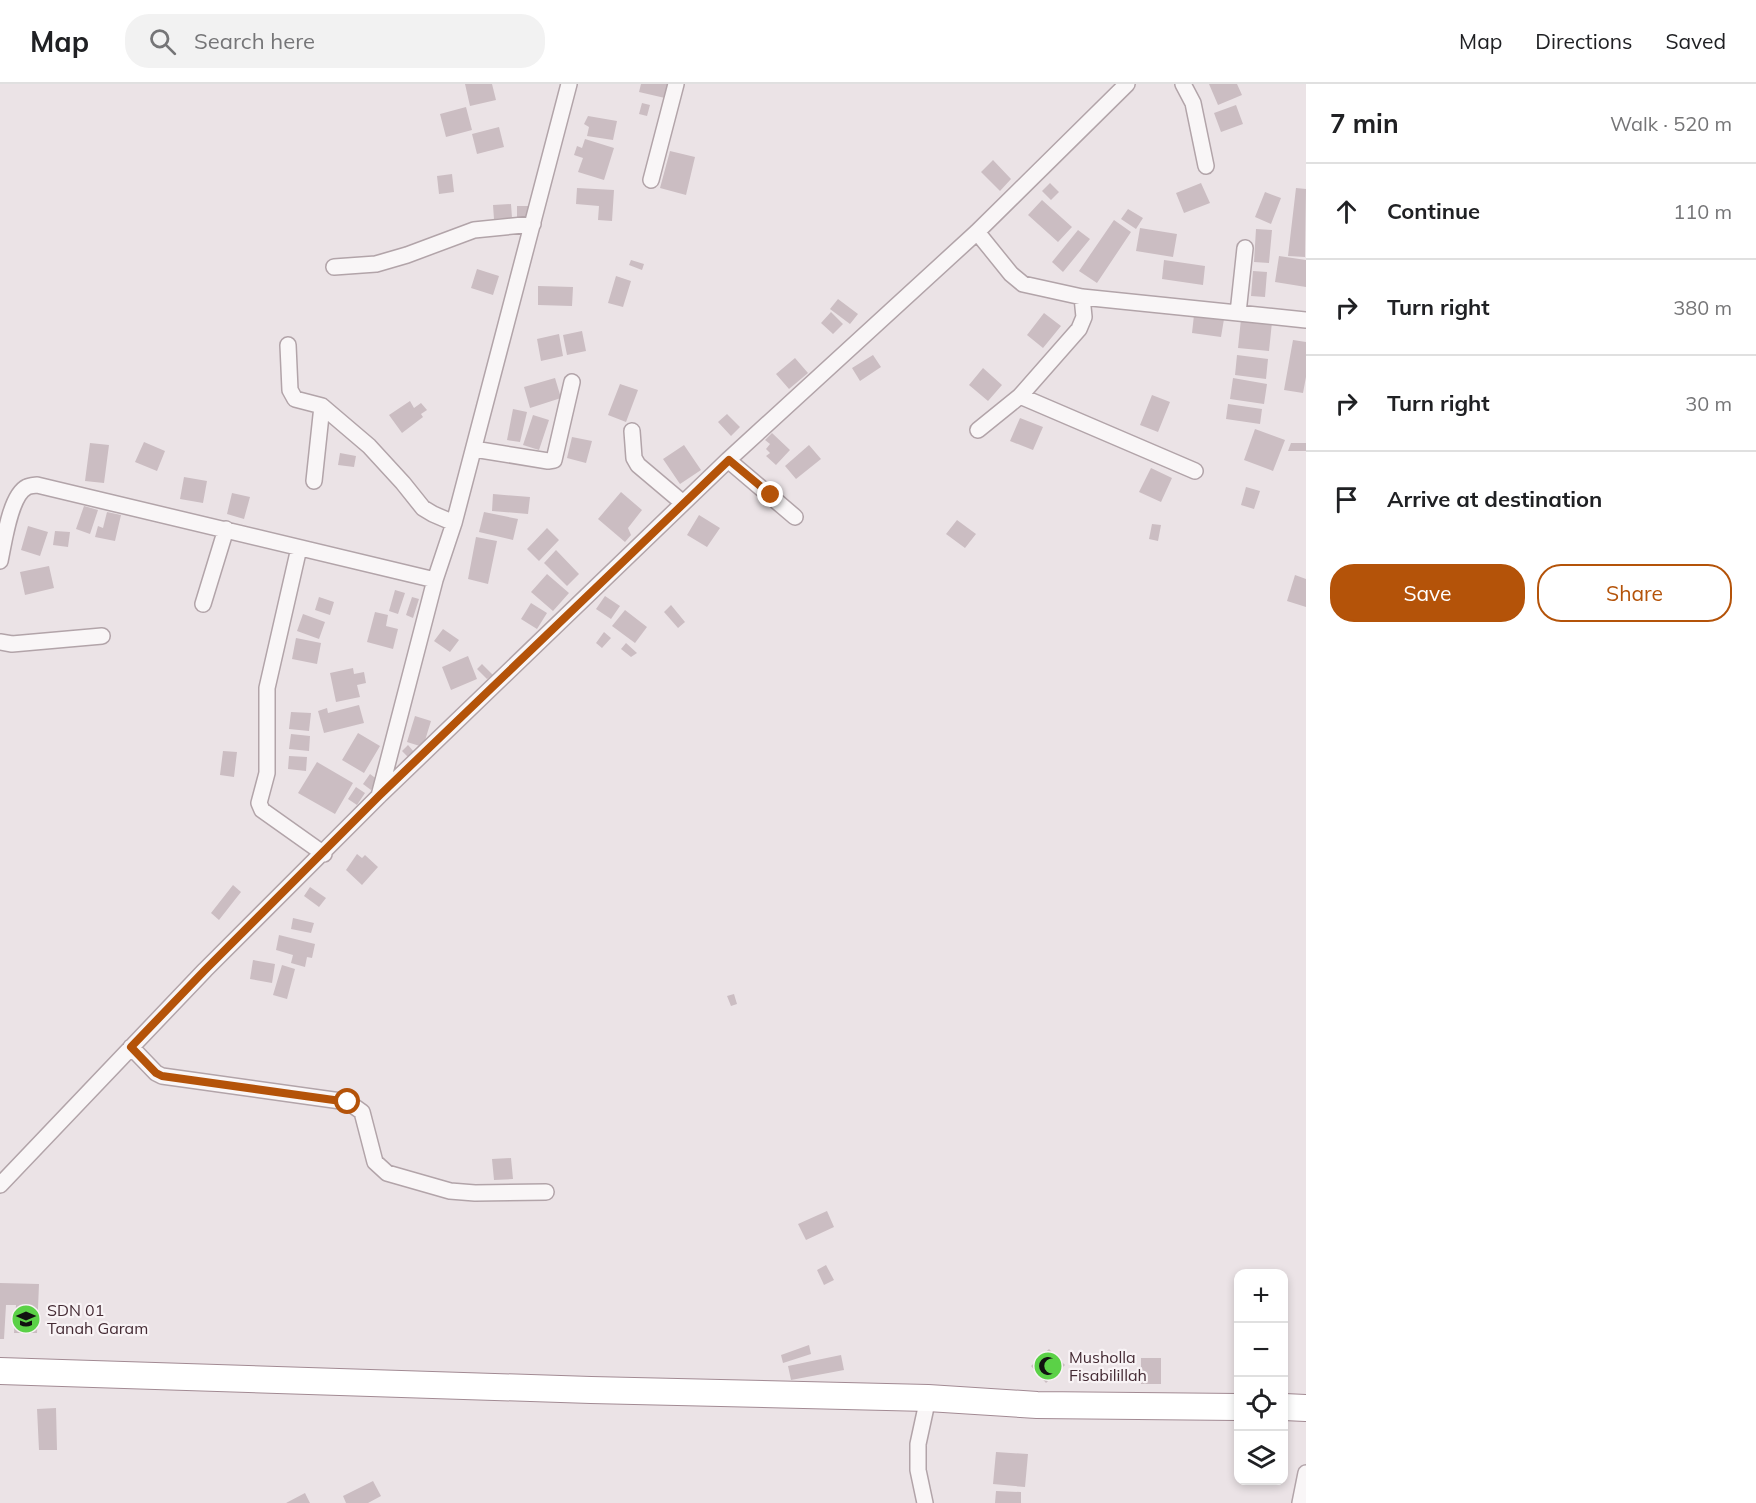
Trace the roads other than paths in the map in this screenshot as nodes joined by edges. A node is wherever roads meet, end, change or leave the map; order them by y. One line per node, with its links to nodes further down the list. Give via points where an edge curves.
1 (569, 84): 7 (street)
2 (676, 84): 6 (street)
3 (1127, 84): 8 (street)
4 (1183, 84): 5 (street, via 1193,103)
5 (1206, 165)
6 (651, 180)
7 (533, 225): 10 (street, via 474,230 376,264); 20 (street)
8 (977, 232): 11 (street, via 1016,280); 21 (street)
9 (1245, 248): 12 (street)
10 (334, 267)
11 (1082, 297): 12 (street); 16 (street, via 1084,317 1079,329)
12 (1238, 313): 13 (street)
13 (1306, 320)
14 (288, 345): 17 (street, via 292,395)
15 (572, 382): 20 (street, via 554,460)
16 (1020, 396): 18 (street); 22 (street)
17 (322, 406): 23 (street); 26 (street, via 369,446 423,508)
18 (978, 430)
19 (632, 431): 24 (street, via 638,465)
20 (474, 448): 26 (street)
21 (729, 460): 24 (street); 25 (street)
22 (1195, 471)
23 (314, 481)
24 (683, 503): 34 (street)
25 (795, 517)
26 (454, 523): 30 (street)
27 (226, 529): 28 (street); 29 (street, via 37,485 20,492); 31 (street)
28 (299, 548): 30 (street); 35 (street, via 267,688 267,768 259,802 262,810)
29 (1, 554)
30 (435, 580): 34 (street)
31 (203, 604)
32 (102, 636): 33 (street)
33 (0, 642)
34 (379, 796): 35 (street)
35 (324, 854): 36 (street)
36 (131, 1047): 37 (street); 38 (street, via 162,1076 348,1102 362,1112 375,1162 387,1173 450,1191)
37 (3, 1178)
38 (546, 1192)
39 (0, 1371): 40 (highway)
40 (928, 1398): 41 (highway, via 1037,1405); 45 (street, via 918,1444 918,1470)
41 (1234, 1407)
42 (1288, 1407): 43 (highway)
43 (1306, 1407)
44 (1306, 1473): 46 (street)
45 (925, 1503)
46 (1300, 1503)

